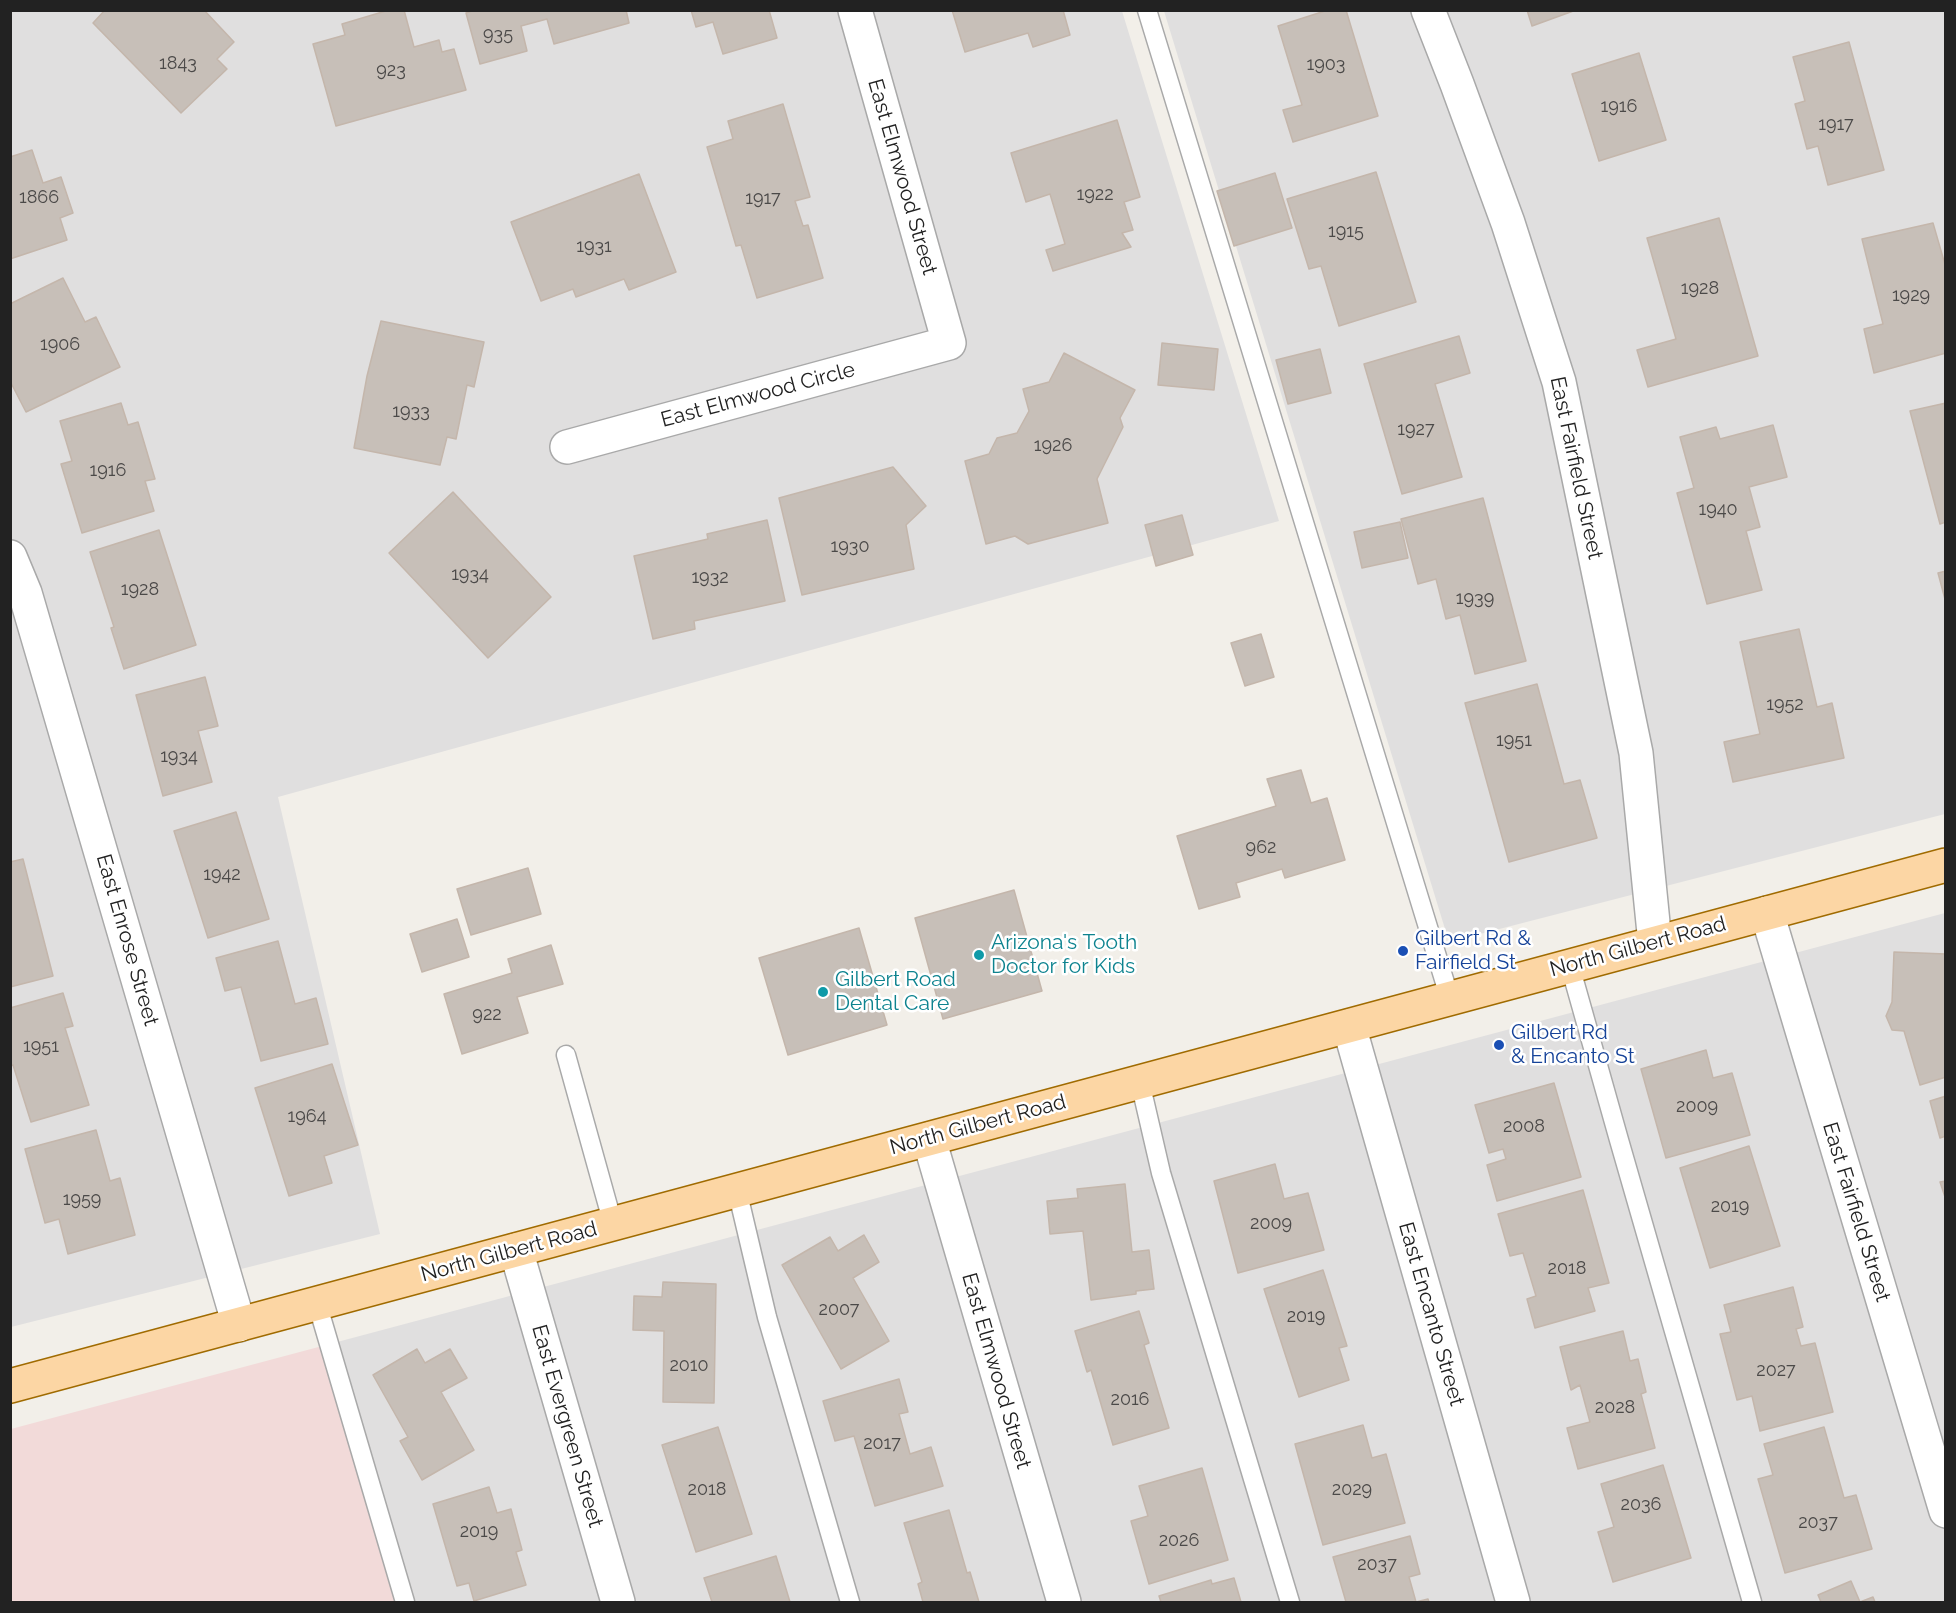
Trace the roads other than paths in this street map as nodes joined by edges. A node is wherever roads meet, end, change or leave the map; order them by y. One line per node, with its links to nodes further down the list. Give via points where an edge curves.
1 (855, 10): 4 (street, East Elmwood Street)
2 (1147, 10): 11 (lane)
3 (1428, 10): 9 (street, East Fairfield Street, via 1508,223 1559,382 1636,753)
4 (949, 343): 5 (street, East Elmwood Circle)
5 (567, 447)
6 (10, 557): 20 (street, East Enrose Street, via 25,593)
7 (1946, 865): 8 (main road, North Gilbert Road)
8 (1767, 913): 9 (main road, North Gilbert Road); 22 (street, East Fairfield Street)
9 (1655, 943): 10 (main road, North Gilbert Road)
10 (1570, 966): 11 (main road, North Gilbert Road); 29 (lane)
11 (1450, 999): 12 (main road, North Gilbert Road)
12 (1349, 1026): 14 (main road, North Gilbert Road); 28 (street, East Encanto Street)
13 (566, 1055): 17 (lane)
14 (1140, 1082): 15 (main road, North Gilbert Road); 27 (lane, via 1161,1173)
15 (929, 1138): 16 (main road, North Gilbert Road); 26 (street, East Elmwood Street)
16 (737, 1190): 17 (main road, North Gilbert Road); 25 (lane, via 767,1317)
17 (613, 1224): 18 (main road, North Gilbert Road)
18 (516, 1250): 19 (main road, North Gilbert Road); 24 (street, East Evergreen Street)
19 (317, 1304): 20 (main road, North Gilbert Road); 23 (lane)
20 (239, 1324): 21 (main road, North Gilbert Road)
21 (10, 1386)
22 (1946, 1511)
23 (405, 1602)
24 (618, 1602)
25 (850, 1602)
26 (1064, 1602)
27 (1290, 1602)
28 (1513, 1602)
29 (1752, 1602)

